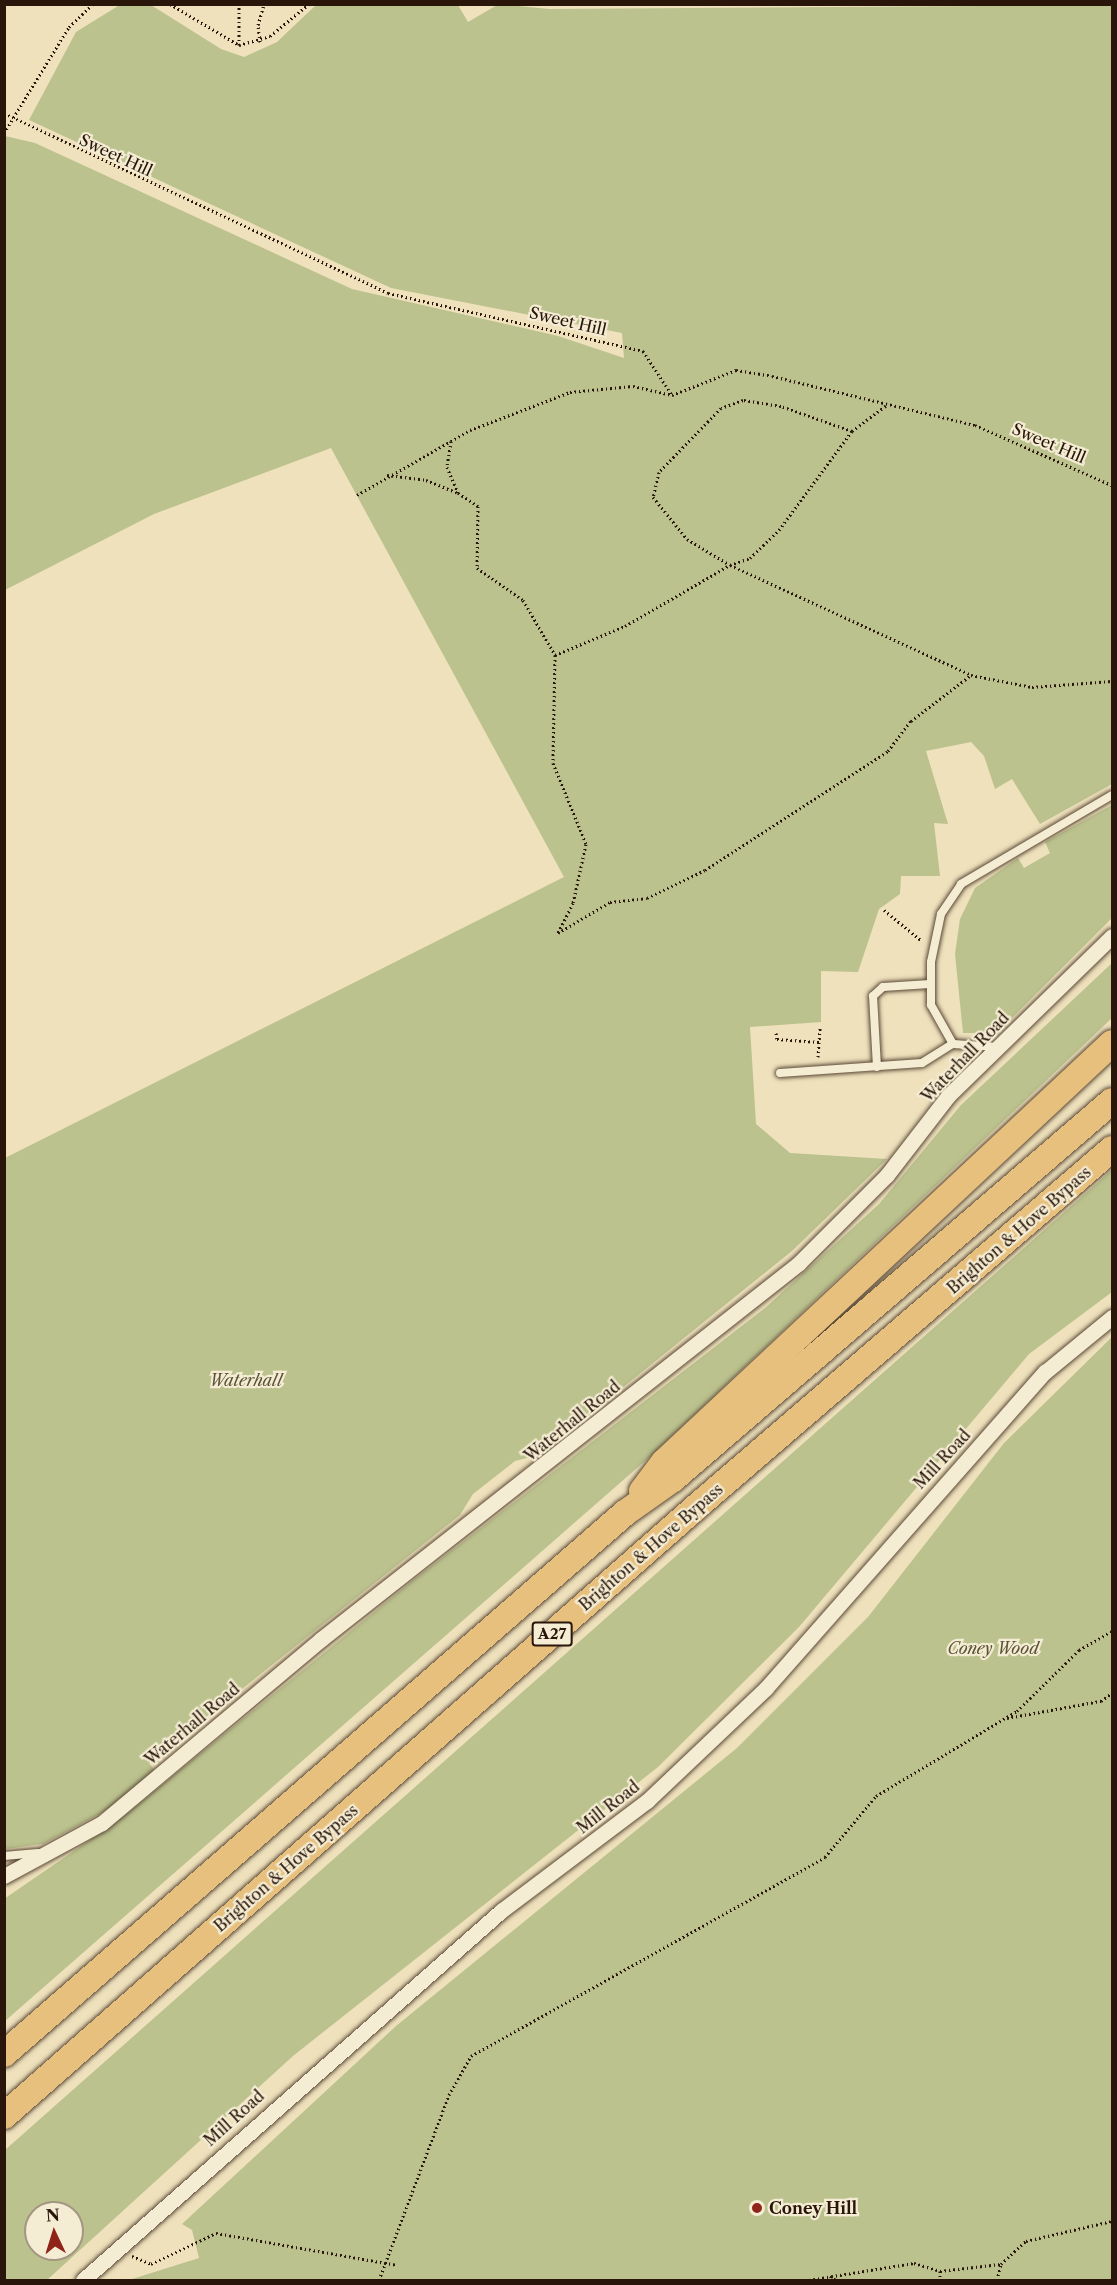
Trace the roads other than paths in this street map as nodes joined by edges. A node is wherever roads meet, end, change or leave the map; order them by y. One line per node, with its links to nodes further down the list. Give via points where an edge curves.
1 (1113, 795): 3 (lane, via 961,884 941,914)
2 (1113, 936): 6 (street, Waterhall Road)
3 (930, 984): 5 (lane, via 931,1005); 7 (lane, via 883,987 873,996)
4 (1113, 1043): 12 (highway, via 664,1462)
5 (953, 1044): 6 (lane); 7 (lane, via 922,1063)
6 (999, 1047): 13 (street, Waterhall Road, via 948,1096 888,1175 799,1263 320,1640 102,1823)
7 (877, 1067): 8 (lane)
8 (780, 1072)
9 (1113, 1101): 12 (highway, A27, via 673,1479)
10 (1113, 1149): 17 (highway, Brighton & Hove Bypass / A27, via 693,1510)
11 (1113, 1317): 18 (street, Mill Road, via 1045,1372 766,1688 664,1785 501,1911 370,2022)
12 (626, 1513): 16 (highway, A27)
13 (39, 1852): 14 (lane); 15 (street, Waterhall Road)
14 (4, 1856)
15 (4, 1876)
16 (4, 2054)
17 (4, 2116)
18 (83, 2280)

